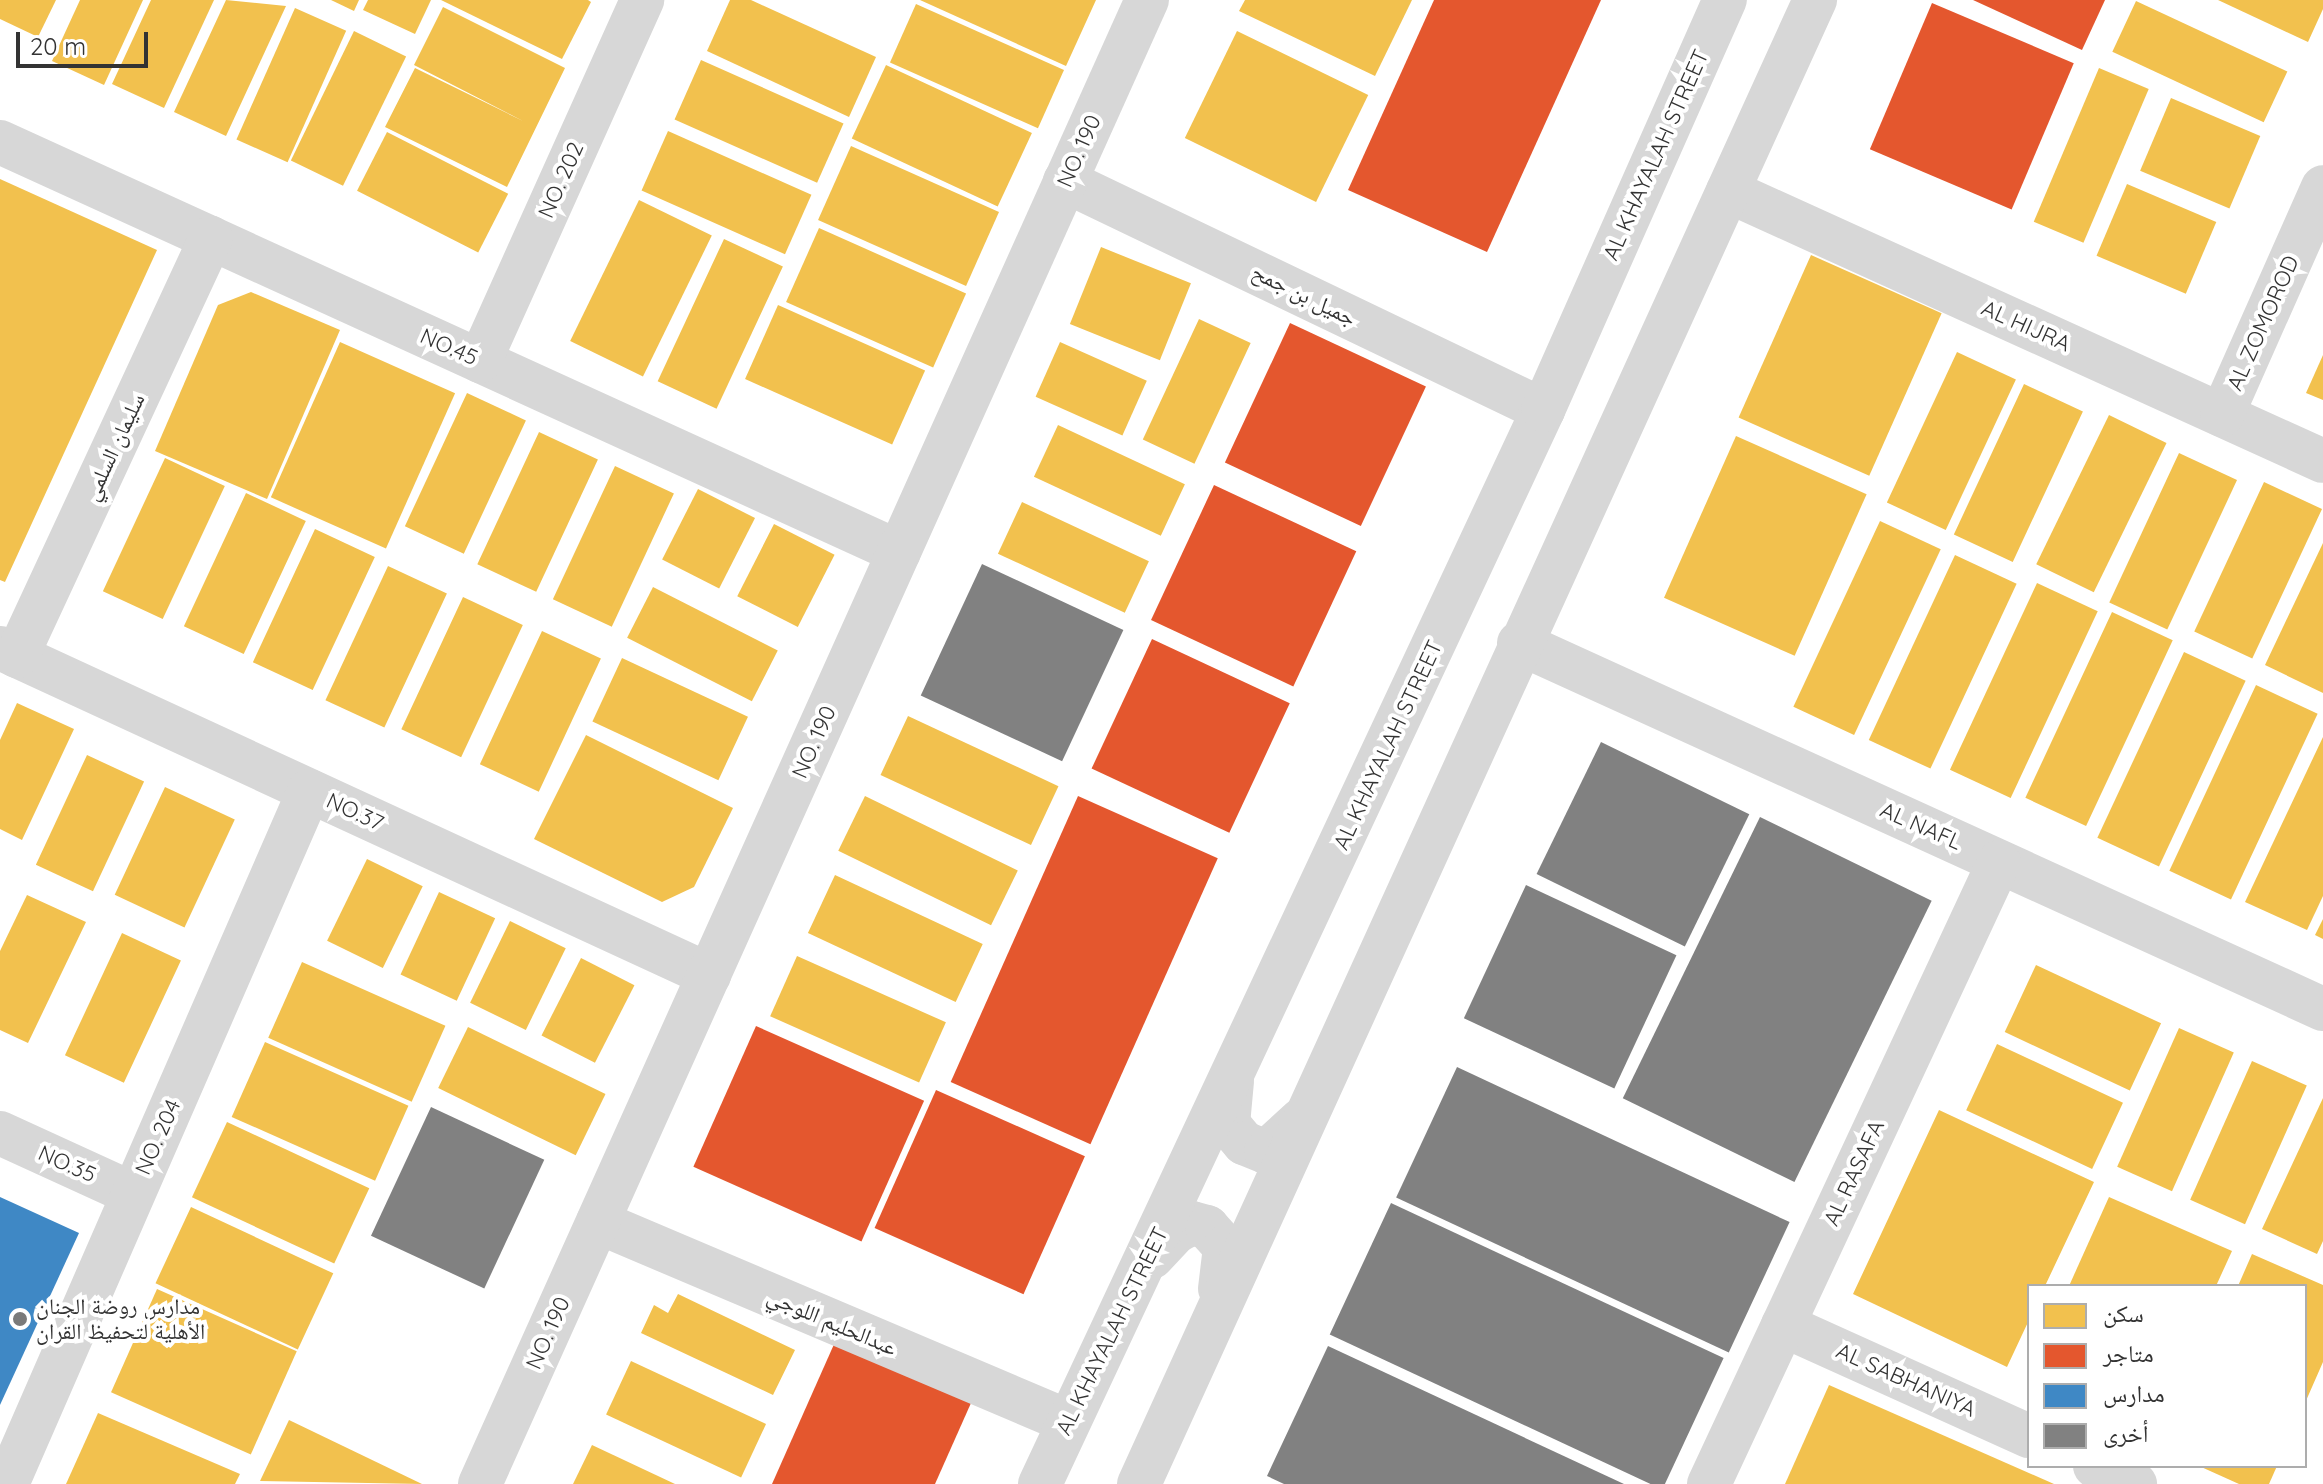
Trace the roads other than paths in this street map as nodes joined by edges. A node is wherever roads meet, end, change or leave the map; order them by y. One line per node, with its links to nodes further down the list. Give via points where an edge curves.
1 (642, 0): 10 (street, NO. 202)
2 (1147, 0): 6 (street, NO. 190)
3 (1725, 0): 11 (street, AL KHAYALAH STREET)
4 (1815, 0): 8 (street)
5 (0, 142): 9 (street, NO.45)
6 (1065, 181): 11 (street, جميل بن جمح); 14 (street, NO. 190)
7 (2323, 187): 12 (street, AL ZOMOROD)
8 (1728, 191): 12 (street, AL HIJRA); 15 (street)
9 (211, 238): 10 (street, NO.45); 16 (street, سليمان السلمي)
10 (480, 361): 14 (street, NO.45)
11 (1543, 410): 21 (street, AL KHAYALAH STREET)
12 (2222, 415): 13 (street, AL HIJRA)
13 (2323, 461)
14 (899, 552): 19 (street, NO. 190)
15 (1519, 643): 18 (street, AL NAFL); 22 (street)
16 (8, 652): 17 (street, NO.37)
17 (309, 791): 19 (street, NO.37); 24 (street, NO. 204)
18 (1999, 862): 20 (street, AL NAFL); 27 (street, AL RASAFA)
19 (709, 975): 25 (street, NO. 190)
20 (2323, 1009)
21 (1233, 1079): 22 (street, via 1228,1124 1244,1143 1266,1152); 26 (street, AL KHAYALAH STREET)
22 (1304, 1116): 28 (street)
23 (0, 1133): 24 (street, NO.35)
24 (133, 1194): 32 (street, NO. 204)
25 (598, 1222): 29 (street, عبدالحليم اللوجي); 33 (street, NO. 190)
26 (1143, 1266): 28 (street, via 1192,1223 1218,1234 1226,1270); 29 (street, AL KHAYALAH STREET)
27 (1783, 1325): 30 (street, AL SABHANIYA); 36 (street, AL RASAFA)
28 (1207, 1329): 35 (street)
29 (1067, 1421): 34 (street, AL KHAYALAH STREET)
30 (2027, 1435)
31 (2099, 1468): 37 (street)
32 (7, 1484)
33 (480, 1484)
34 (1040, 1484)
35 (1139, 1484)
36 (1709, 1484)
37 (2135, 1484)

